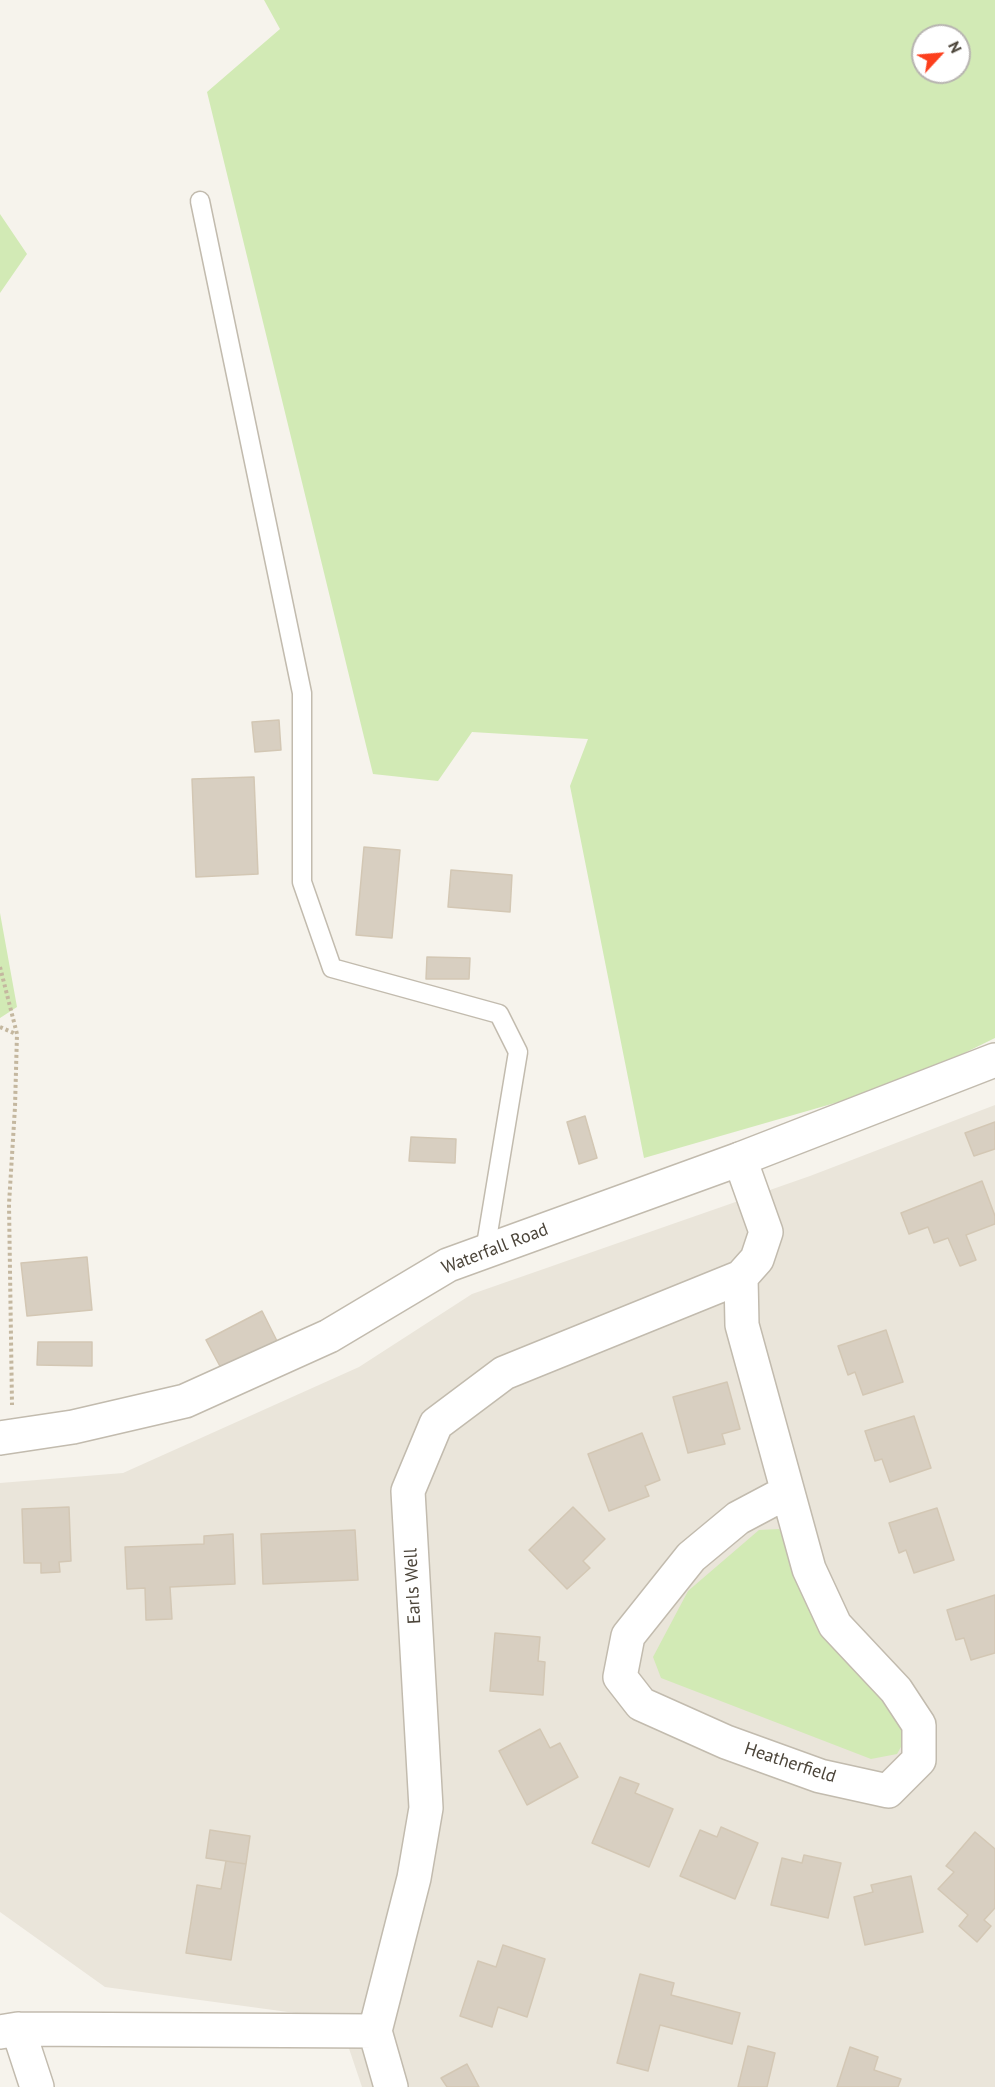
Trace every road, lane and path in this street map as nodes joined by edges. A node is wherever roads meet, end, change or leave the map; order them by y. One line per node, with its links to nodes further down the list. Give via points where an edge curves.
1 (200, 201): 7 (lane, via 302,693 302,882 332,968 499,1014 518,1052)
2 (0, 967): 4 (path)
3 (0, 1027): 4 (path)
4 (17, 1034): 9 (path, via 9,1204)
5 (995, 1060): 6 (street, Waterfall Road)
6 (740, 1158): 7 (street, Waterfall Road); 8 (street, via 766,1232 757,1259)
7 (485, 1251): 9 (street, Waterfall Road, via 447,1265 329,1336 185,1401 73,1427)
8 (741, 1277): 10 (street, Heatherfield, via 742,1325); 12 (street, Earls Well, via 504,1373 436,1424 408,1491 426,1808 414,1878)
9 (6, 1437)
10 (787, 1492): 10 (street, Heatherfield, via 738,1518 691,1557 628,1636 620,1677 641,1704 726,1742 820,1776 888,1791 919,1760 919,1725 896,1690 835,1625 808,1569)
11 (9, 2030): 12 (street); 13 (street)
12 (375, 2031): 14 (street)
13 (37, 2087)
14 (391, 2087)

